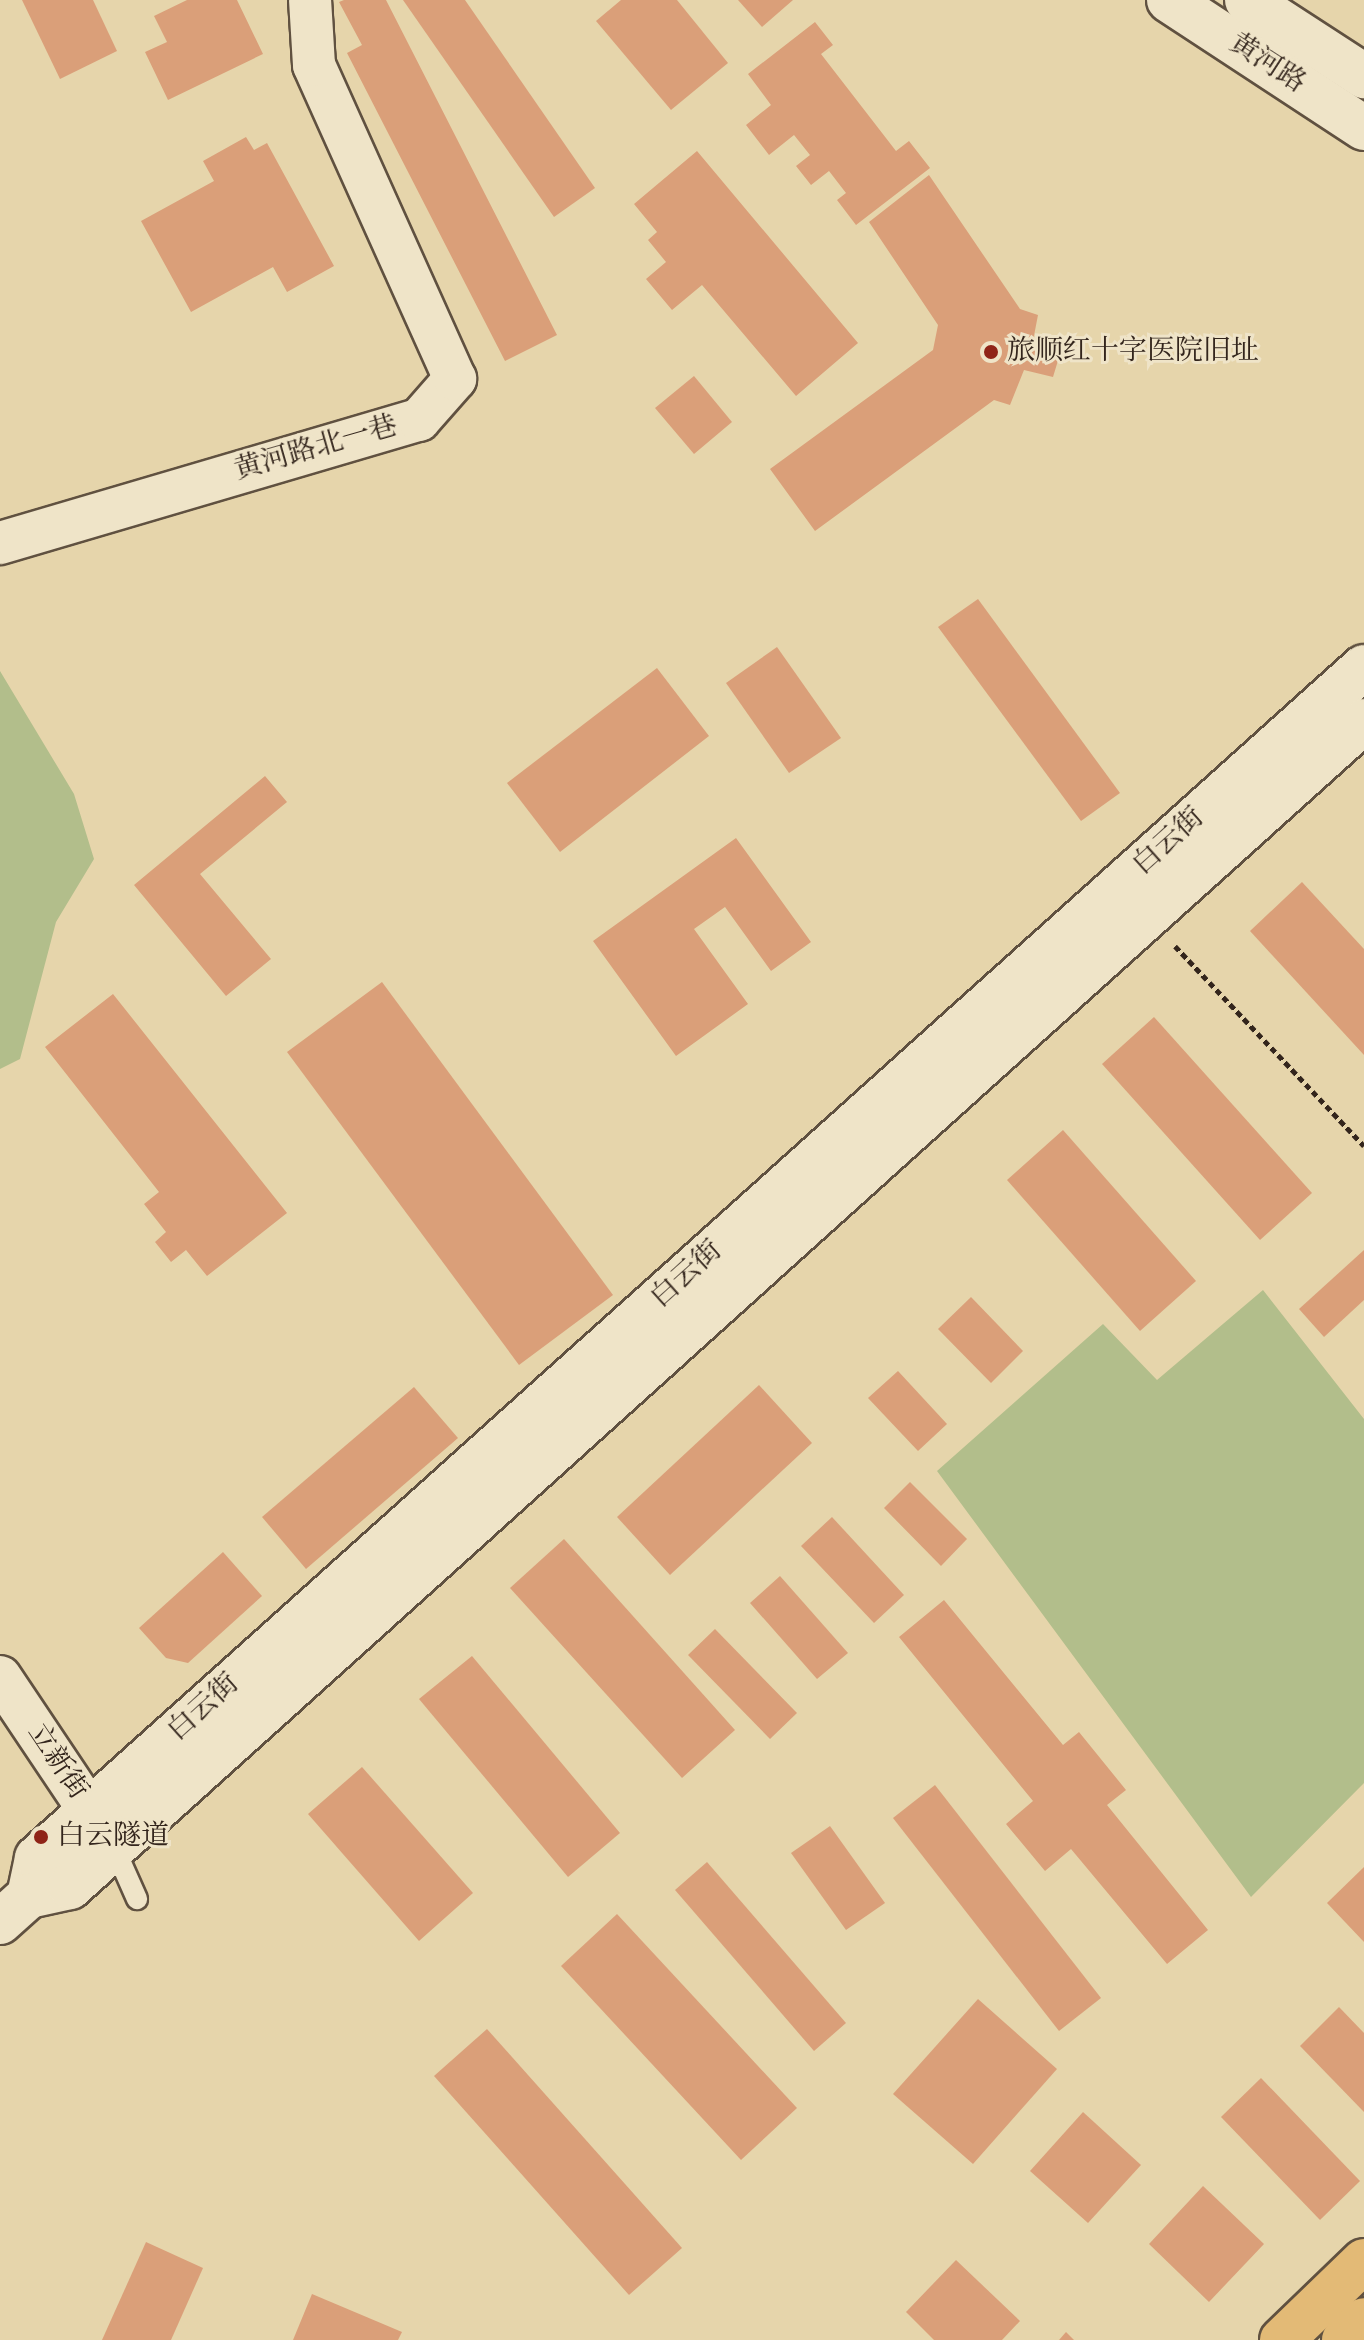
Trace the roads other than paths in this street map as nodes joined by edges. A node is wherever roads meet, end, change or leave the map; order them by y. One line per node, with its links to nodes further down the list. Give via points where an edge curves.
1 (310, 0): 6 (street, 黄河路北一巷, via 314,65 455,379 419,420)
2 (1169, 0): 5 (main road, 黄河路)
3 (1247, 0): 4 (main road, 黄河路)
4 (1364, 76)
5 (1364, 128)
6 (0, 543)
7 (1364, 667): 10 (main road, 白云街)
8 (1364, 721): 11 (main road, 白云街)
9 (0, 1677): 10 (street, 立新街)
10 (90, 1812): 11 (street, 立新街); 13 (main road, 白云街, via 37,1858)
11 (114, 1847): 12 (lane); 13 (main road, 白云街, via 70,1887)
12 (137, 1899)
13 (14, 1909)
14 (1364, 2261): 16 (highway)
15 (1364, 2320): 17 (highway)
16 (1296, 2335)
17 (1344, 2340)

